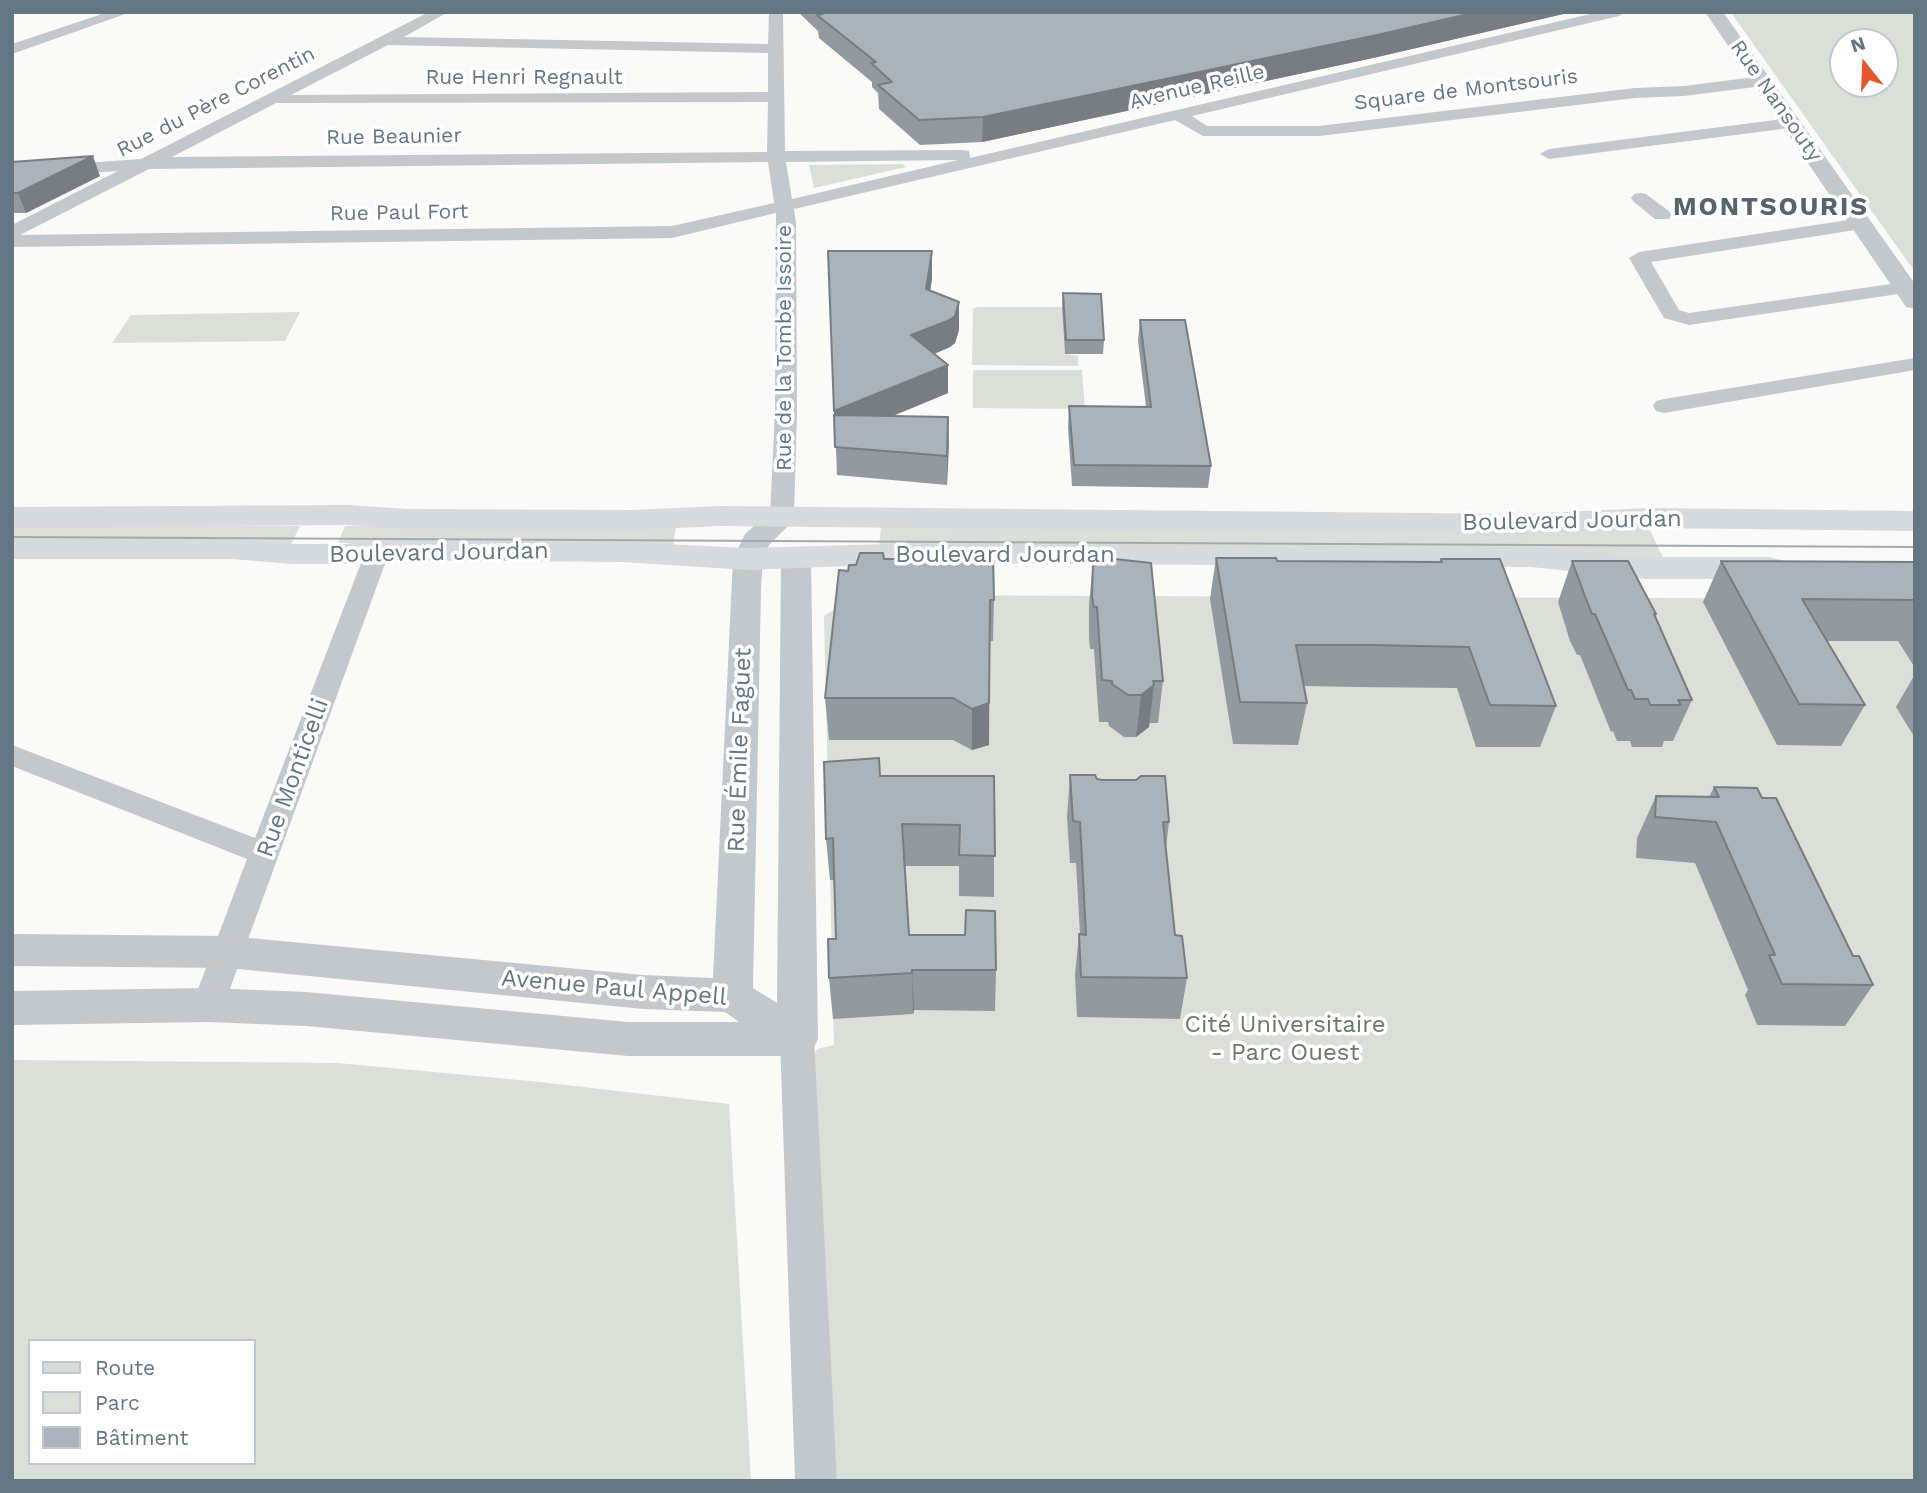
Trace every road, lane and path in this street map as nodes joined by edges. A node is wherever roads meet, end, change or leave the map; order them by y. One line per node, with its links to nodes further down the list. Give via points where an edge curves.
1 (124, 12): 7 (street)
2 (441, 12): 6 (street, Rue du Père Corentin)
3 (776, 12): 8 (street, Rue de la Tombe Issoire)
4 (1619, 12): 12 (street, Avenue Reille)
5 (1714, 12): 9 (street, Rue Nansouty)
6 (386, 41): 8 (street); 11 (street, Rue du Père Corentin)
7 (12, 49)
8 (776, 49): 10 (street, Rue de la Tombe Issoire)
9 (1763, 81): 12 (street, Square de Montsouris, via 1319,131 1203,131); 13 (street, Rue Nansouty)
10 (776, 97): 11 (street, Rue Henri Regnault); 15 (street, Rue de la Tombe Issoire)
11 (274, 98): 17 (street, Rue du Père Corentin)
12 (1179, 115): 16 (street, Avenue Reille)
13 (1791, 123): 14 (street); 22 (street, Rue Nansouty)
14 (1549, 154)
15 (776, 156): 16 (street, Rue Beaunier, via 946,153); 17 (street, Rue Beaunier); 20 (street, Rue de la Tombe Issoire)
16 (987, 157): 20 (street, Avenue Reille)
17 (146, 162): 18 (street, Rue Beaunier); 23 (street, Rue du Père Corentin)
18 (12, 173)
19 (1640, 198): 21 (street)
20 (784, 206): 24 (street, Rue Paul Fort, via 666,232); 29 (street, Rue de la Tombe Issoire, via 788,281)
21 (1662, 215)
22 (1861, 224): 25 (street, Rue Nansouty); 25 (street, via 1639,258 1671,314 1689,319)
23 (12, 232)
24 (12, 241)
25 (1910, 295)
26 (1915, 364): 27 (street)
27 (1664, 405)
28 (12, 517): 29 (main road, Boulevard Jourdan)
29 (782, 517): 30 (main road, Boulevard Jourdan, via 1506,524 1650,518); 34 (street, via 756,541)
30 (1915, 521)
31 (12, 549): 32 (main road, Boulevard Jourdan, via 293,554)
32 (378, 550): 34 (main road, Boulevard Jourdan, via 622,552); 37 (street, Rue Monticelli)
33 (796, 558): 34 (main road, Boulevard Jourdan); 35 (main road, Boulevard Jourdan, via 925,553 1517,557 1646,568); 43 (street)
34 (748, 559): 40 (street, Rue Émile Faguet)
35 (1795, 568)
36 (12, 755): 37 (street)
37 (265, 854): 39 (street, Rue Monticelli)
38 (12, 950): 39 (street, Avenue Paul Appell)
39 (228, 952): 40 (street, Avenue Paul Appell, via 643,992); 41 (street, Rue Monticelli)
40 (733, 996): 43 (street, Avenue Paul Appell)
41 (208, 1005): 42 (street, Avenue Paul Appell); 43 (street, Avenue Paul Appell, via 306,1009 628,1039)
42 (12, 1008)
43 (797, 1039): 44 (street)
44 (816, 1481)

